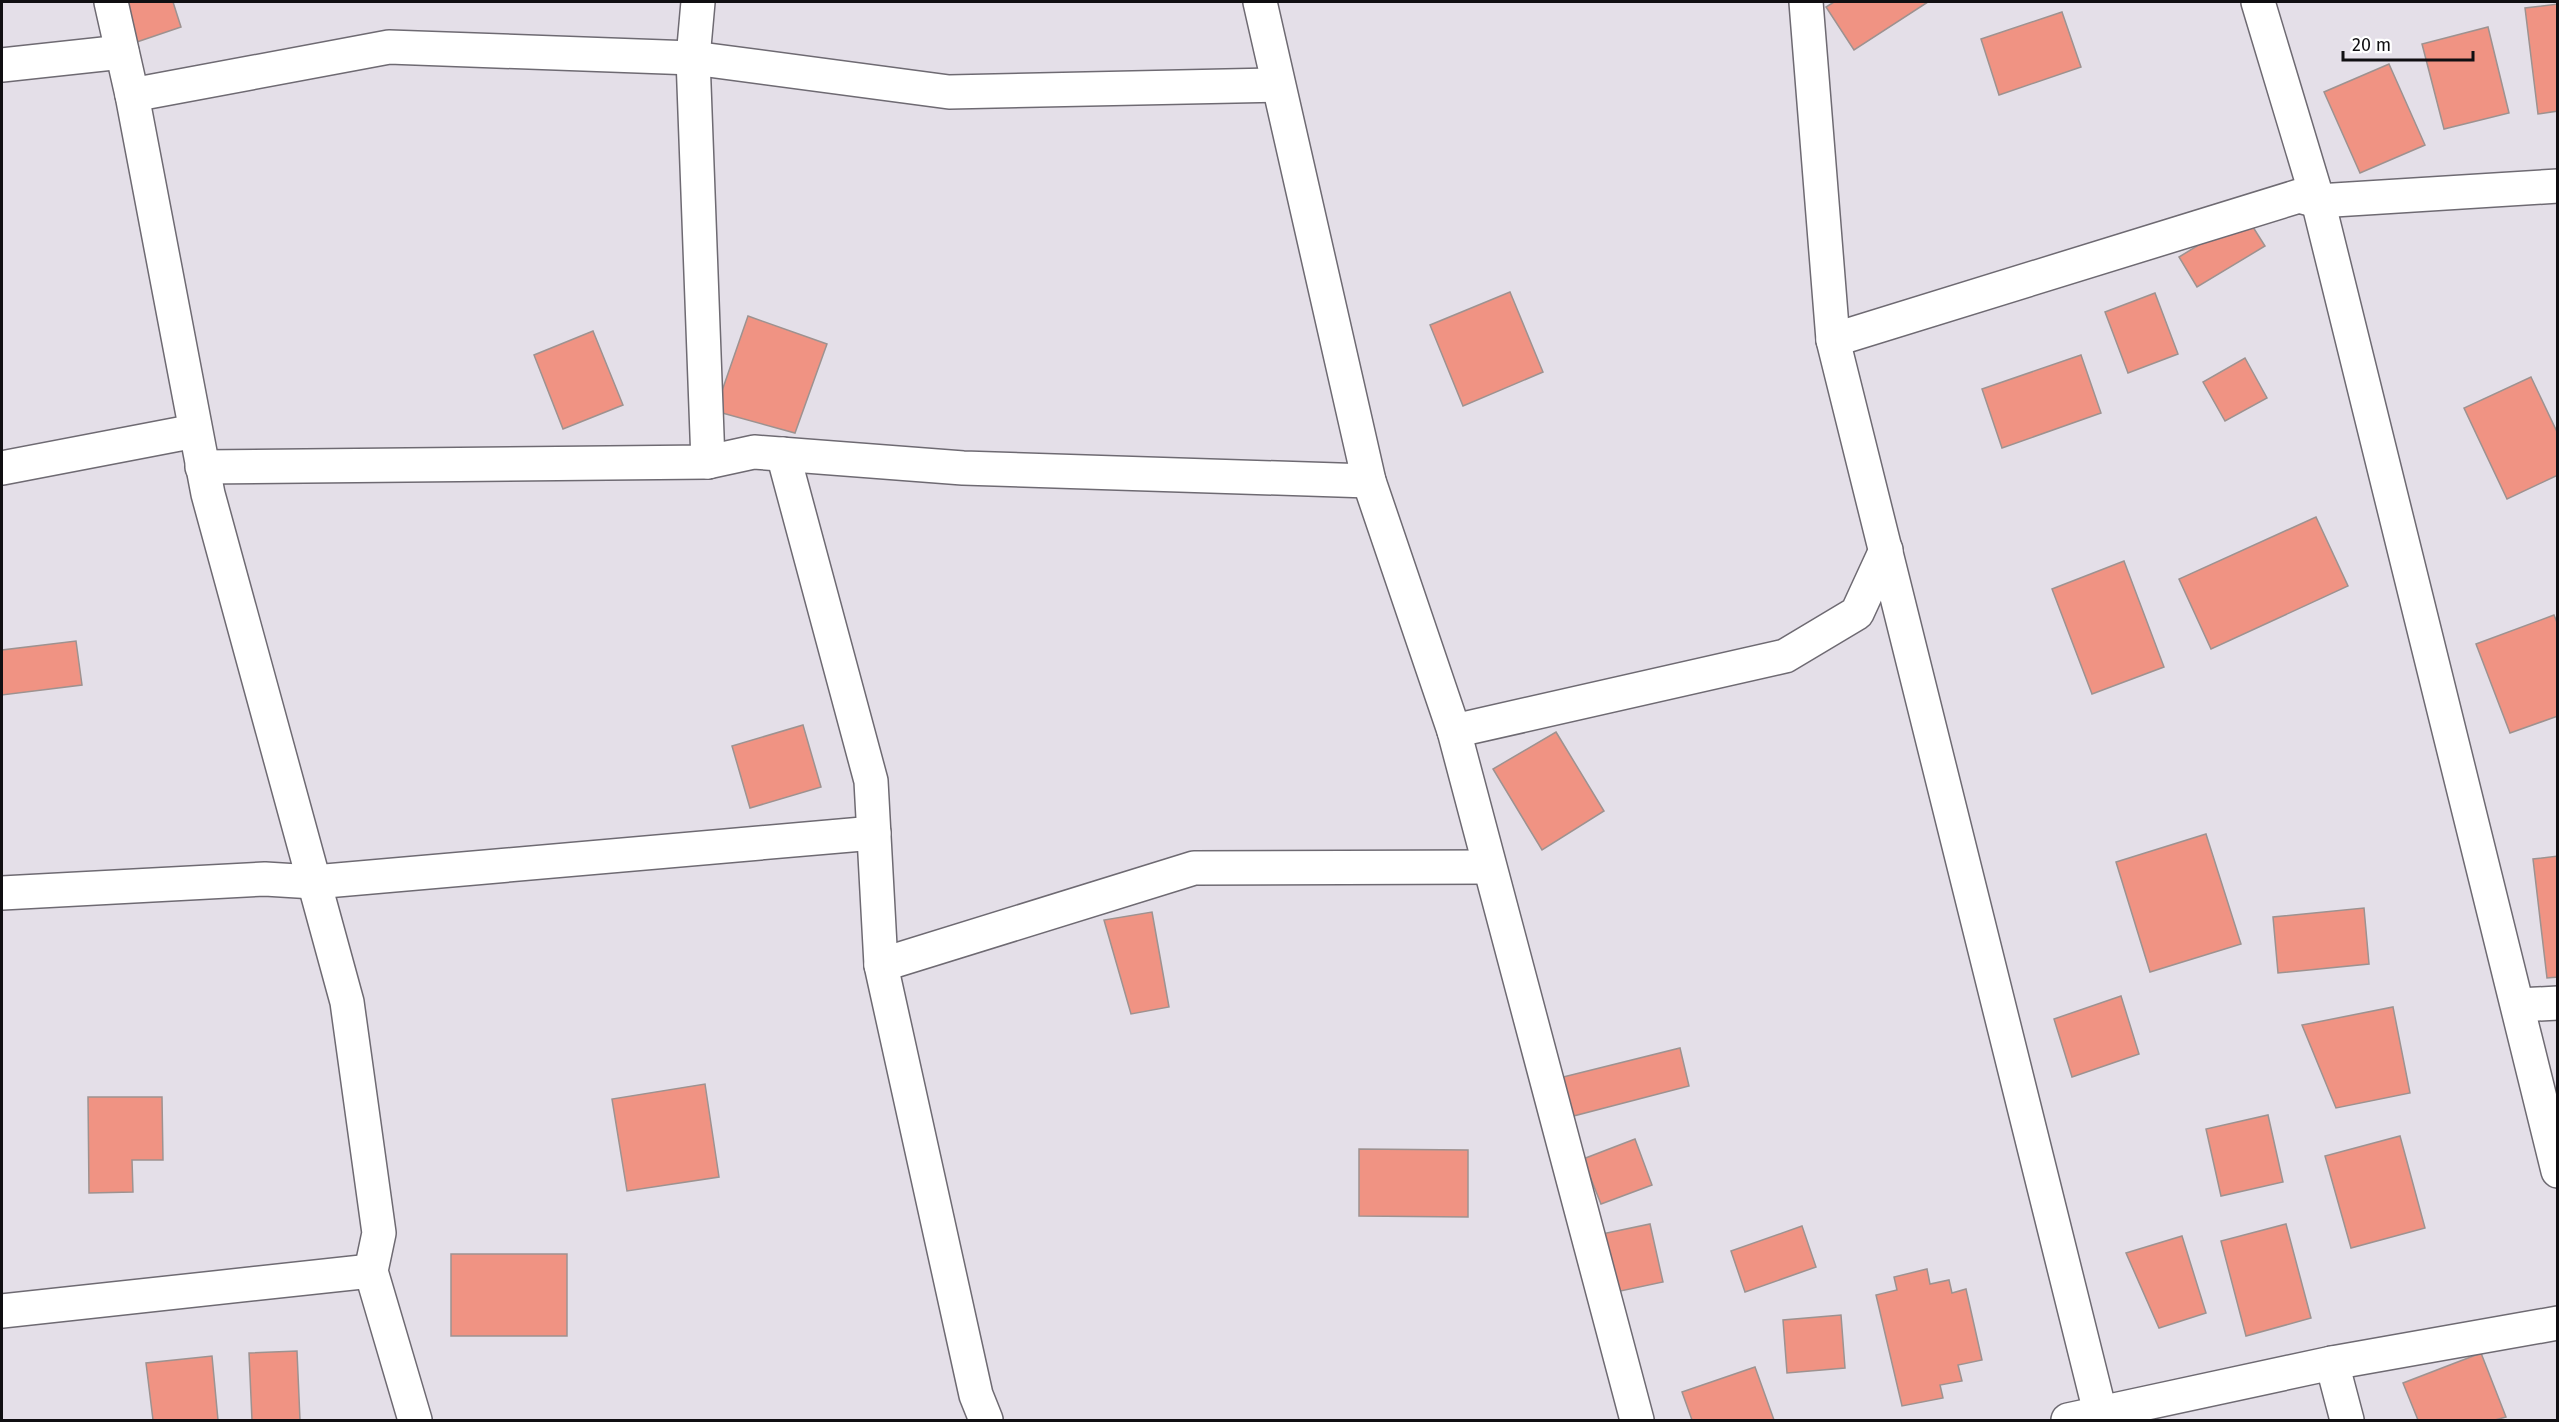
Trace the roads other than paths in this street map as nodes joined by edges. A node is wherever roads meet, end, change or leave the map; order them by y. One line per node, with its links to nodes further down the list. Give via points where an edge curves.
1 (111, 2): 6 (street)
2 (698, 2): 7 (street)
3 (1260, 2): 9 (street)
4 (1806, 2): 13 (street)
5 (2258, 2): 12 (street)
6 (122, 52): 8 (street); 10 (street)
7 (693, 58): 9 (street, via 949,92); 10 (street, via 389,46); 16 (street)
8 (2, 65)
9 (1278, 85): 19 (street)
10 (132, 95): 14 (street)
11 (2558, 186): 12 (street)
12 (2318, 201): 13 (street, via 2299,196); 28 (street)
13 (1833, 340): 20 (street)
14 (195, 431): 17 (street); 18 (street)
15 (783, 454): 16 (street, via 754,452); 19 (street, via 963,468); 22 (street, via 871,781)
16 (708, 462): 17 (street)
17 (202, 467): 24 (street)
18 (2, 468)
19 (1369, 482): 21 (street)
20 (1886, 550): 21 (street, via 1857,613 1785,656); 34 (street)
21 (1454, 731): 23 (street)
22 (874, 833): 24 (street); 26 (street)
23 (1489, 867): 26 (street, via 1194,868); 37 (street)
24 (314, 882): 25 (street, via 265,879); 30 (street, via 347,1002 379,1233)
25 (2, 893)
26 (880, 965): 36 (street, via 976,1395)
27 (2558, 1003): 28 (street)
28 (2518, 1005): 29 (street)
29 (2558, 1171)
30 (371, 1271): 31 (street); 35 (street)
31 (2, 1311)
32 (2558, 1323): 33 (street)
33 (2332, 1363): 34 (street); 39 (street)
34 (2100, 1412): 38 (street)
35 (415, 1420)
36 (986, 1420)
37 (1637, 1420)
38 (2068, 1420)
39 (2347, 1420)

